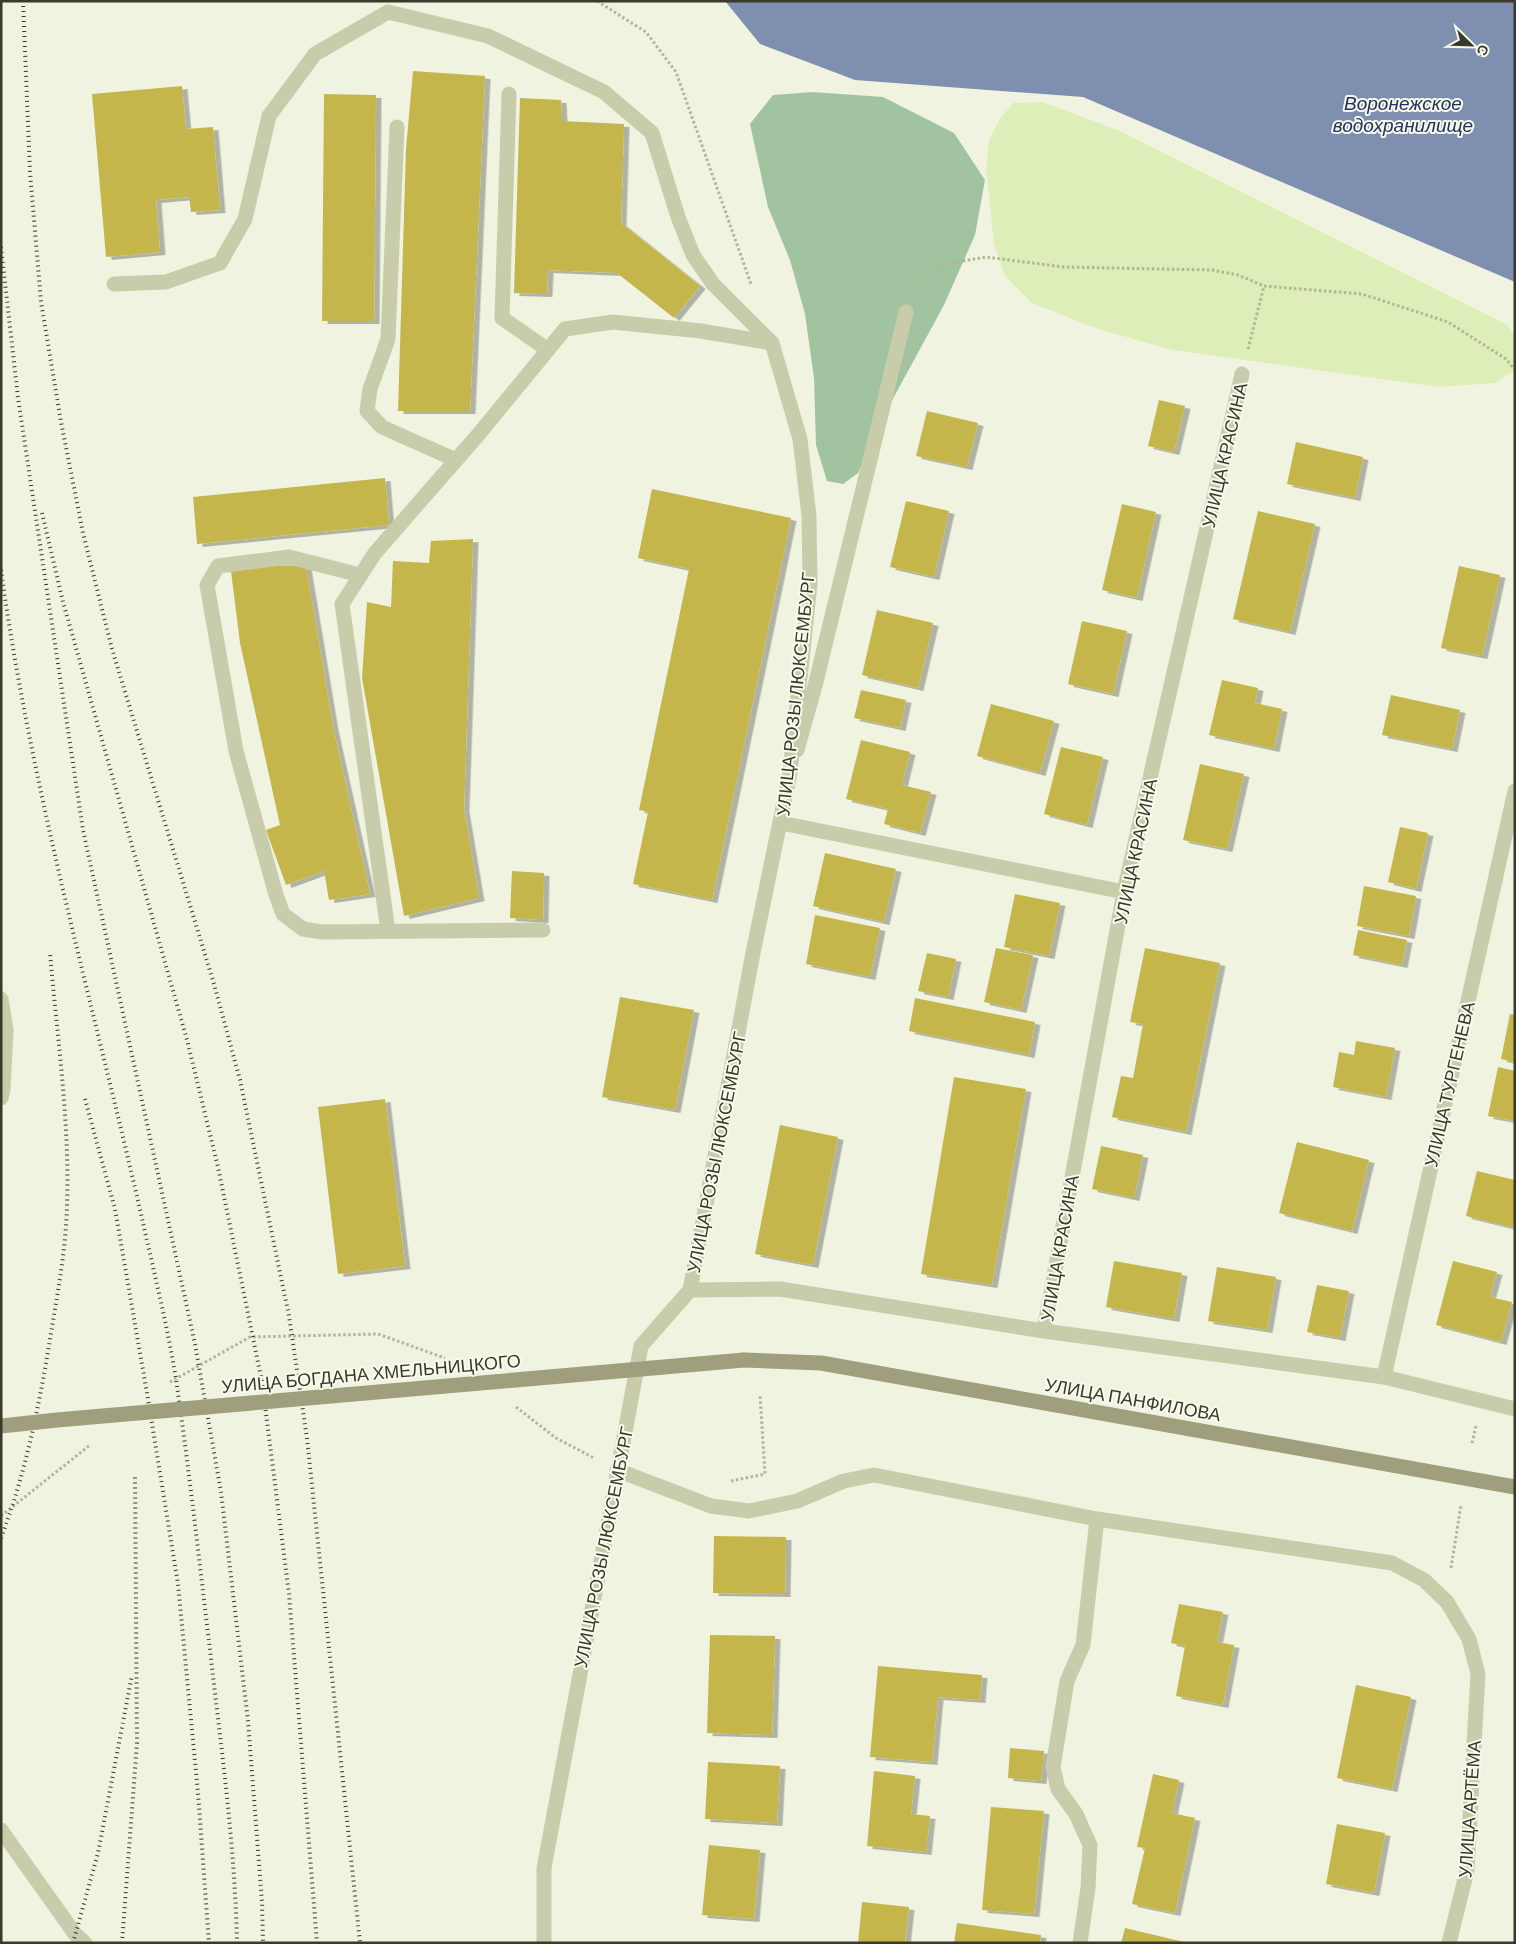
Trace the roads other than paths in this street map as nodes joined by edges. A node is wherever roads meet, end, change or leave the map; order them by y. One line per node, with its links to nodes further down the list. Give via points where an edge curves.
1 (509, 94): 6 (street, via 502,318)
2 (397, 127): 8 (street, via 388,339 370,389 368,411 382,427)
3 (114, 284): 5 (street, via 166,282 220,263 245,219 269,116 315,54 388,12 488,36 604,92 652,133 693,255 713,284)
4 (906, 312): 10 (street, via 815,686)
5 (772, 343): 6 (street, via 701,331 613,322 565,328); 10 (street, УЛИЦА РОЗЫ ЛЮКСЕМБУРГ, via 800,439 809,516 810,584)
6 (548, 350): 8 (street)
7 (1242, 374): 13 (street, УЛИЦА КРАСИНА)
8 (456, 460): 9 (street, via 375,553)
9 (360, 575): 15 (street, via 342,604); 15 (street, via 289,556 218,566 207,585 236,751 283,914 303,929 322,932)
10 (790, 773): 12 (street, УЛИЦА РОЗЫ ЛЮКСЕМБУРГ)
11 (1515, 791): 21 (street, УЛИЦА ТУРГЕНЕВА)
12 (781, 823): 13 (street); 18 (street, УЛИЦА РОЗЫ ЛЮКСЕМБУРГ, via 753,953)
13 (1124, 892): 19 (street, УЛИЦА КРАСИНА)
14 (543, 930): 15 (street)
15 (388, 931)
16 (1, 999): 17 (street, via 6,1030)
17 (1, 1098)
18 (690, 1290): 19 (street, via 780,1289); 24 (street, УЛИЦА РОЗЫ ЛЮКСЕМБУРГ, via 641,1346)
19 (1044, 1331): 21 (street)
20 (744, 1360): 23 (main road, УЛИЦА БОГДАНА ХМЕЛЬНИЦКОГО, bridge); 25 (main road, УЛИЦА ПАНФИЛОВА, via 821,1363)
21 (1384, 1377): 22 (street)
22 (1515, 1409)
23 (1, 1426)
24 (617, 1470): 26 (street, УЛИЦА АРТЁМА, via 711,1506 749,1511 797,1501 844,1481 874,1475); 29 (street, УЛИЦА РОЗЫ ЛЮКСЕМБУРГ, via 544,1868)
25 (1515, 1487)
26 (1097, 1519): 30 (street, via 1082,1645 1067,1681 1053,1767 1058,1789 1076,1814 1090,1845); 31 (street, УЛИЦА АРТЁМА, via 1392,1564 1424,1580 1447,1602 1469,1639 1478,1674 1467,1871)
27 (1, 1830): 28 (street, via 75,1934)
28 (85, 1943)
29 (544, 1943)
30 (1080, 1943)
31 (1449, 1943)

